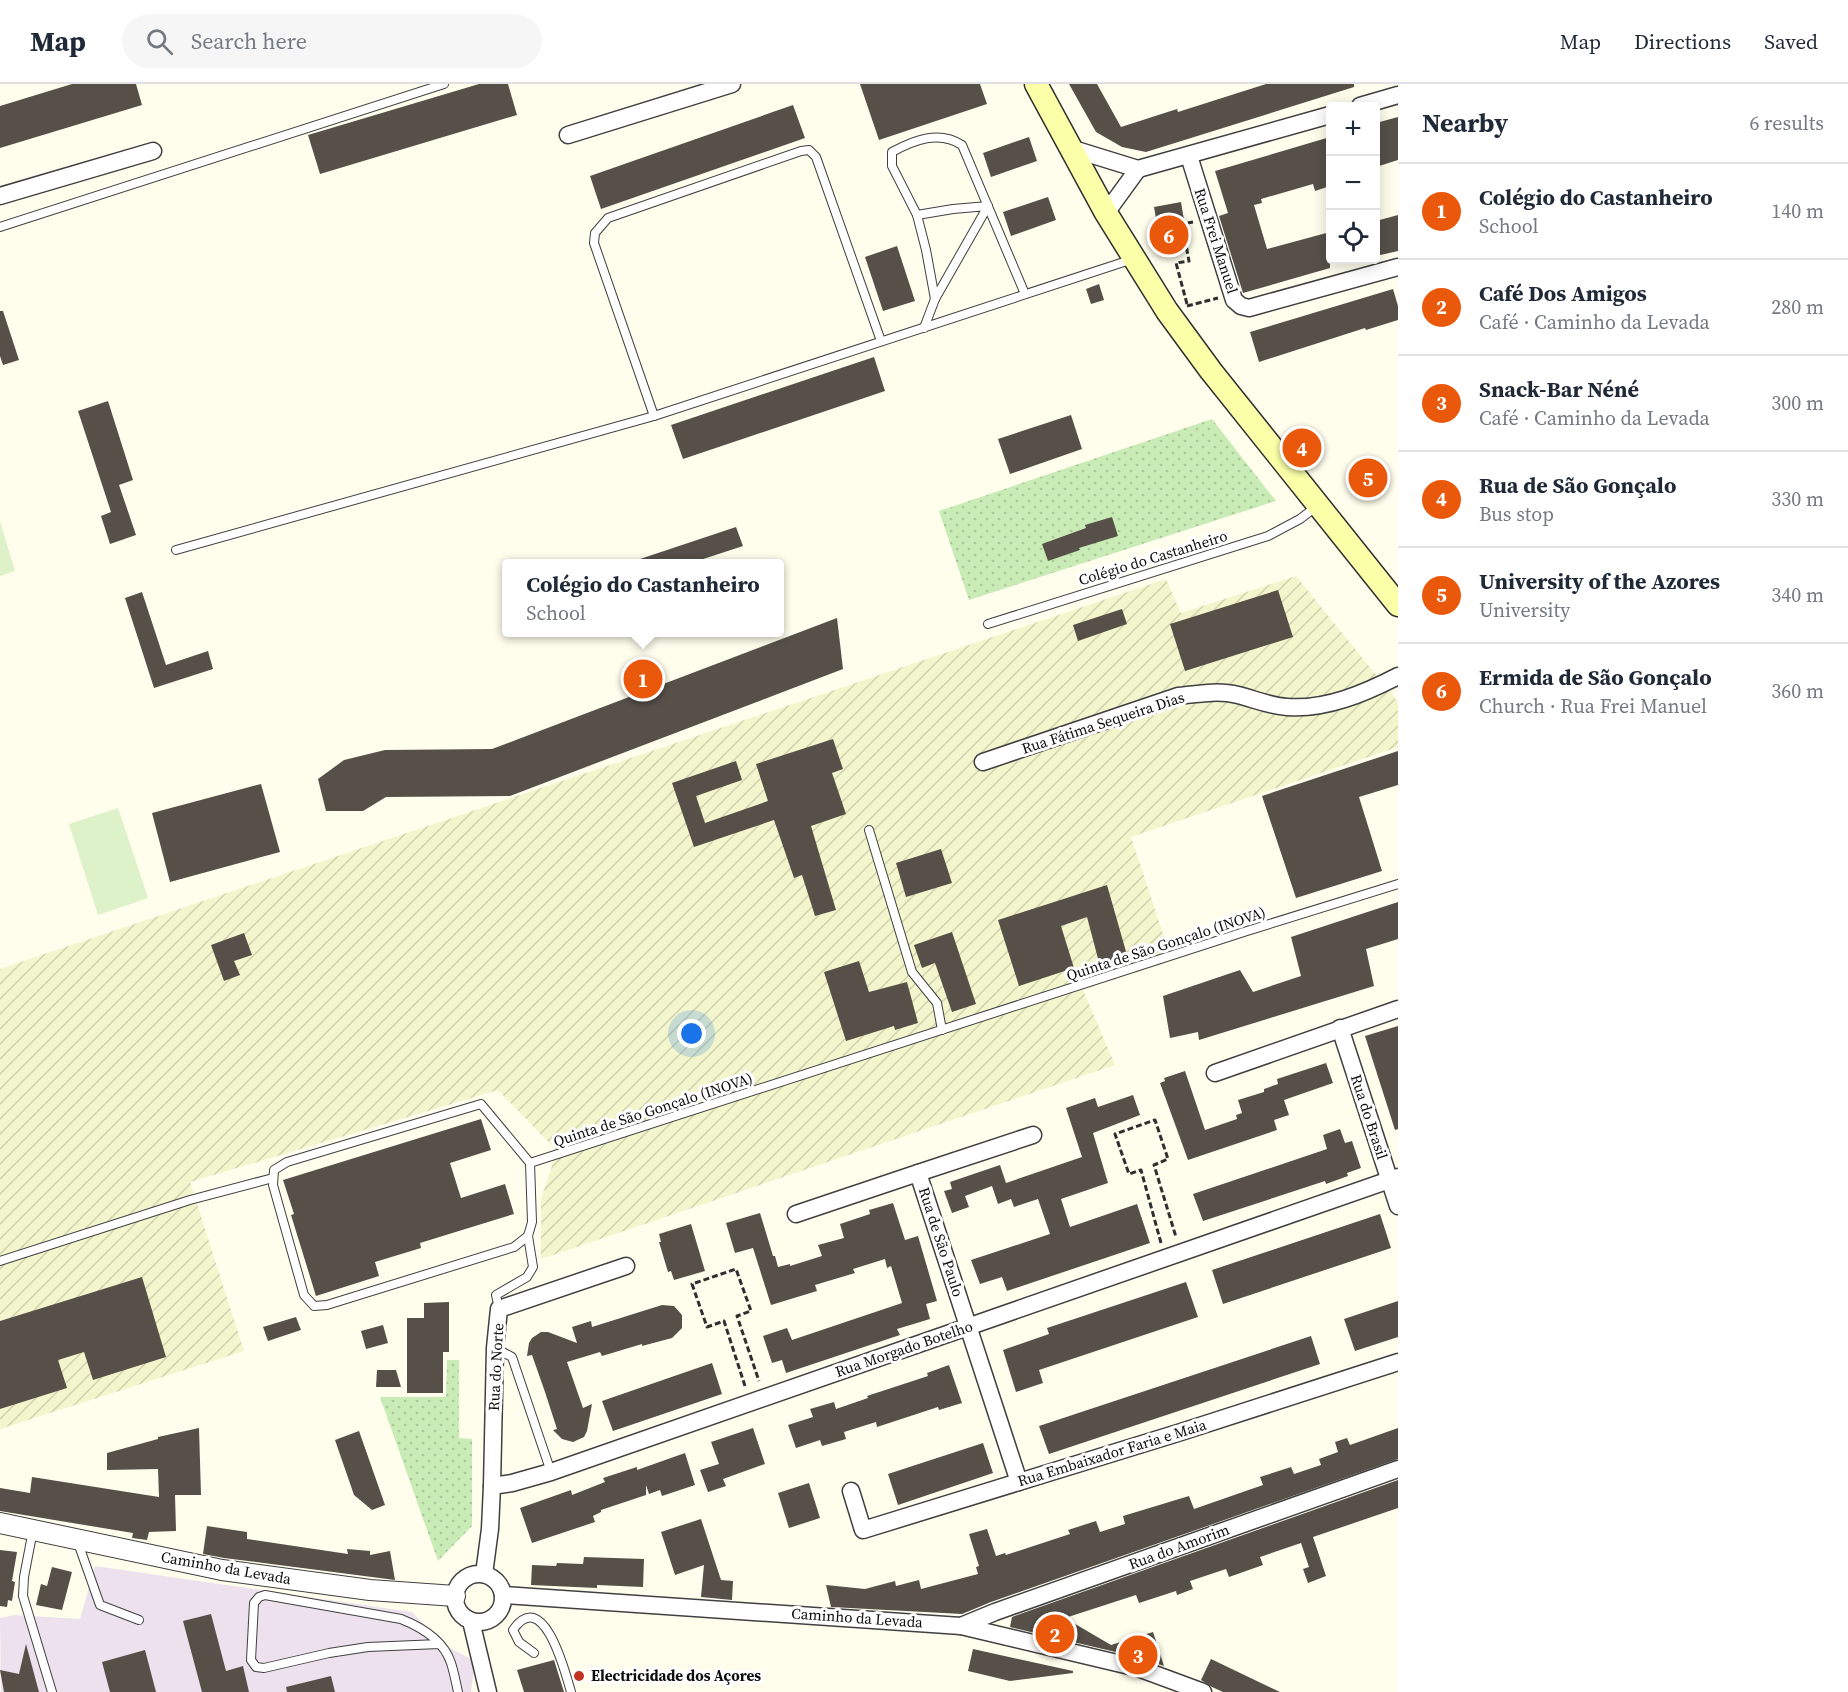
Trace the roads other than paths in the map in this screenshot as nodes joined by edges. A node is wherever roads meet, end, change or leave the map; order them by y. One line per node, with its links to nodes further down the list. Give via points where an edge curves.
1 (444, 84): 16 (lane)
2 (732, 84): 7 (street)
3 (1036, 84): 8 (main road)
4 (1398, 95): 5 (street)
5 (1374, 102)
6 (1326, 116): 10 (street)
7 (568, 135)
8 (1070, 148): 11 (street); 14 (main road)
9 (153, 151): 12 (street)
10 (1189, 156): 11 (street); 18 (street, Rua Frei Manuel, via 1234,300 1241,306 1249,308)
11 (1138, 169): 14 (street)
12 (0, 196)
13 (988, 206): 15 (lane); 15 (lane, via 963,145 939,136 909,142 892,152 892,165); 19 (lane); 20 (lane)
14 (1106, 213): 17 (main road)
15 (917, 215): 20 (lane)
16 (0, 227)
17 (1133, 259): 19 (lane); 24 (main road, via 1211,370)
18 (1398, 267)
19 (1025, 294): 21 (lane)
20 (935, 299): 21 (lane)
21 (924, 328): 22 (lane)
22 (881, 341): 23 (lane); 23 (lane, via 816,157 809,150 801,151 608,218 594,233 594,243)
23 (654, 416): 25 (lane)
24 (1319, 504): 26 (main road); 27 (lane, Colégio do Castanheiro, via 1268,536)
25 (177, 550)
26 (1398, 605)
27 (988, 624)
28 (1398, 676): 29 (street, Rua Fátima Sequeira Dias, via 1347,698 1318,705 1289,707 1236,694 1209,692 1178,696)
29 (983, 762)
30 (868, 830): 34 (lane, via 912,972 937,1003)
31 (1398, 884): 34 (lane, Quinta de São Gonçalo (INOVA))
32 (1398, 1009): 33 (street)
33 (1340, 1028): 35 (street); 40 (street, Rua do Brasil)
34 (942, 1030): 37 (lane, Quinta de São Gonçalo (INOVA))
35 (1215, 1073)
36 (1033, 1135): 38 (street, Rua de São Paulo)
37 (530, 1163): 39 (lane, via 481,1104 287,1162 274,1170); 43 (lane, via 532,1222)
38 (918, 1173): 42 (street, Rua de São Paulo); 47 (street, Rua de São Paulo)
39 (273, 1178): 43 (lane, via 304,1295 314,1306 514,1247); 44 (lane, via 190,1200)
40 (1393, 1178): 41 (street, Rua do Brasil); 47 (street, Rua Morgado Botelho)
41 (1398, 1206)
42 (796, 1214)
43 (528, 1236): 46 (lane, via 533,1267 527,1277 496,1295)
44 (0, 1261)
45 (626, 1266): 46 (street, Rua do Norte)
46 (499, 1309): 48 (street, Rua do Norte)
47 (968, 1326): 51 (street, Rua Morgado Botelho); 52 (street, Rua de São Paulo)
48 (495, 1348): 51 (lane, via 512,1357); 53 (street, Rua do Norte)
49 (1398, 1362): 52 (street, Rua Embaixador Faria e Maia)
50 (1398, 1469): 63 (street, Rua do Amorim)
51 (551, 1472): 53 (street, Rua Morgado Botelho)
52 (1019, 1482): 54 (street, Rua Embaixador Faria e Maia, via 863,1530)
53 (492, 1486): 58 (street)
54 (851, 1491)
55 (0, 1523): 56 (street, Caminho da Levada)
56 (33, 1530): 57 (street, Caminho da Levada); 66 (lane, via 23,1596)
57 (77, 1539): 60 (street, Caminho da Levada, via 222,1570 370,1590); 61 (lane, via 100,1605)
58 (484, 1574): 59 (street, via 496,1582); 60 (street, via 464,1578)
59 (503, 1595): 62 (street, via 496,1614 485,1621); 63 (street, Caminho da Levada)
60 (455, 1596): 62 (street, via 457,1608)
61 (139, 1620)
62 (471, 1621): 68 (street)
63 (961, 1626): 70 (street, Caminho da Levada, via 1138,1668)
64 (439, 1644): 64 (lane, via 419,1627 401,1619 265,1594 254,1603 251,1660 256,1667 368,1647); 67 (lane, via 451,1661)
65 (534, 1653): 69 (lane, via 519,1642 513,1630 526,1617 543,1624 552,1638)
66 (52, 1692)
67 (458, 1692)
68 (488, 1692)
69 (571, 1692)
70 (1203, 1692)

